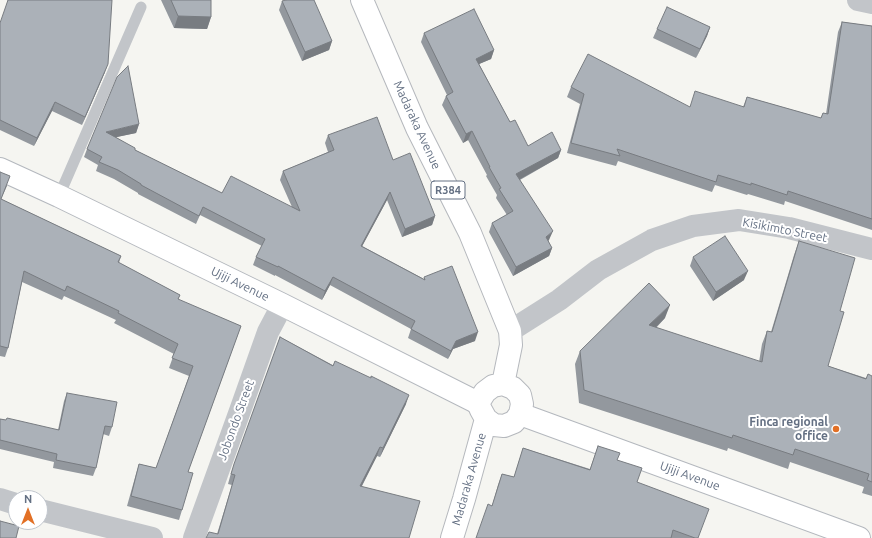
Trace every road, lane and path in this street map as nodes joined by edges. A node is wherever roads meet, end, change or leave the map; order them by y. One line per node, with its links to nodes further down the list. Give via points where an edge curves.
1 (362, 0): 9 (main road, Madaraka Avenue / R384, via 417,128 470,233)
2 (858, 0): 3 (street)
3 (872, 3)
4 (141, 7): 6 (lane)
5 (0, 169): 6 (main road, Ujiji Avenue)
6 (60, 196): 8 (main road, Ujiji Avenue)
7 (872, 249): 9 (street, Kisikimto Street, via 789,228 739,220 693,226 652,240 598,270 559,300)
8 (281, 304): 11 (main road, Ujiji Avenue); 15 (street, Jobondo Street, via 268,332)
9 (510, 331): 10 (main road, Madaraka Avenue / R384, via 511,345)
10 (503, 384): 11 (main road, via 493,386 485,392); 12 (main road, via 513,388 520,395)
11 (482, 411): 12 (main road, via 494,424 504,426 514,422); 16 (main road, Madaraka Avenue, via 464,499)
12 (520, 414): 17 (main road, Ujiji Avenue)
13 (48, 512): 14 (street)
14 (152, 538)
15 (194, 538)
16 (452, 538)
17 (859, 538)

